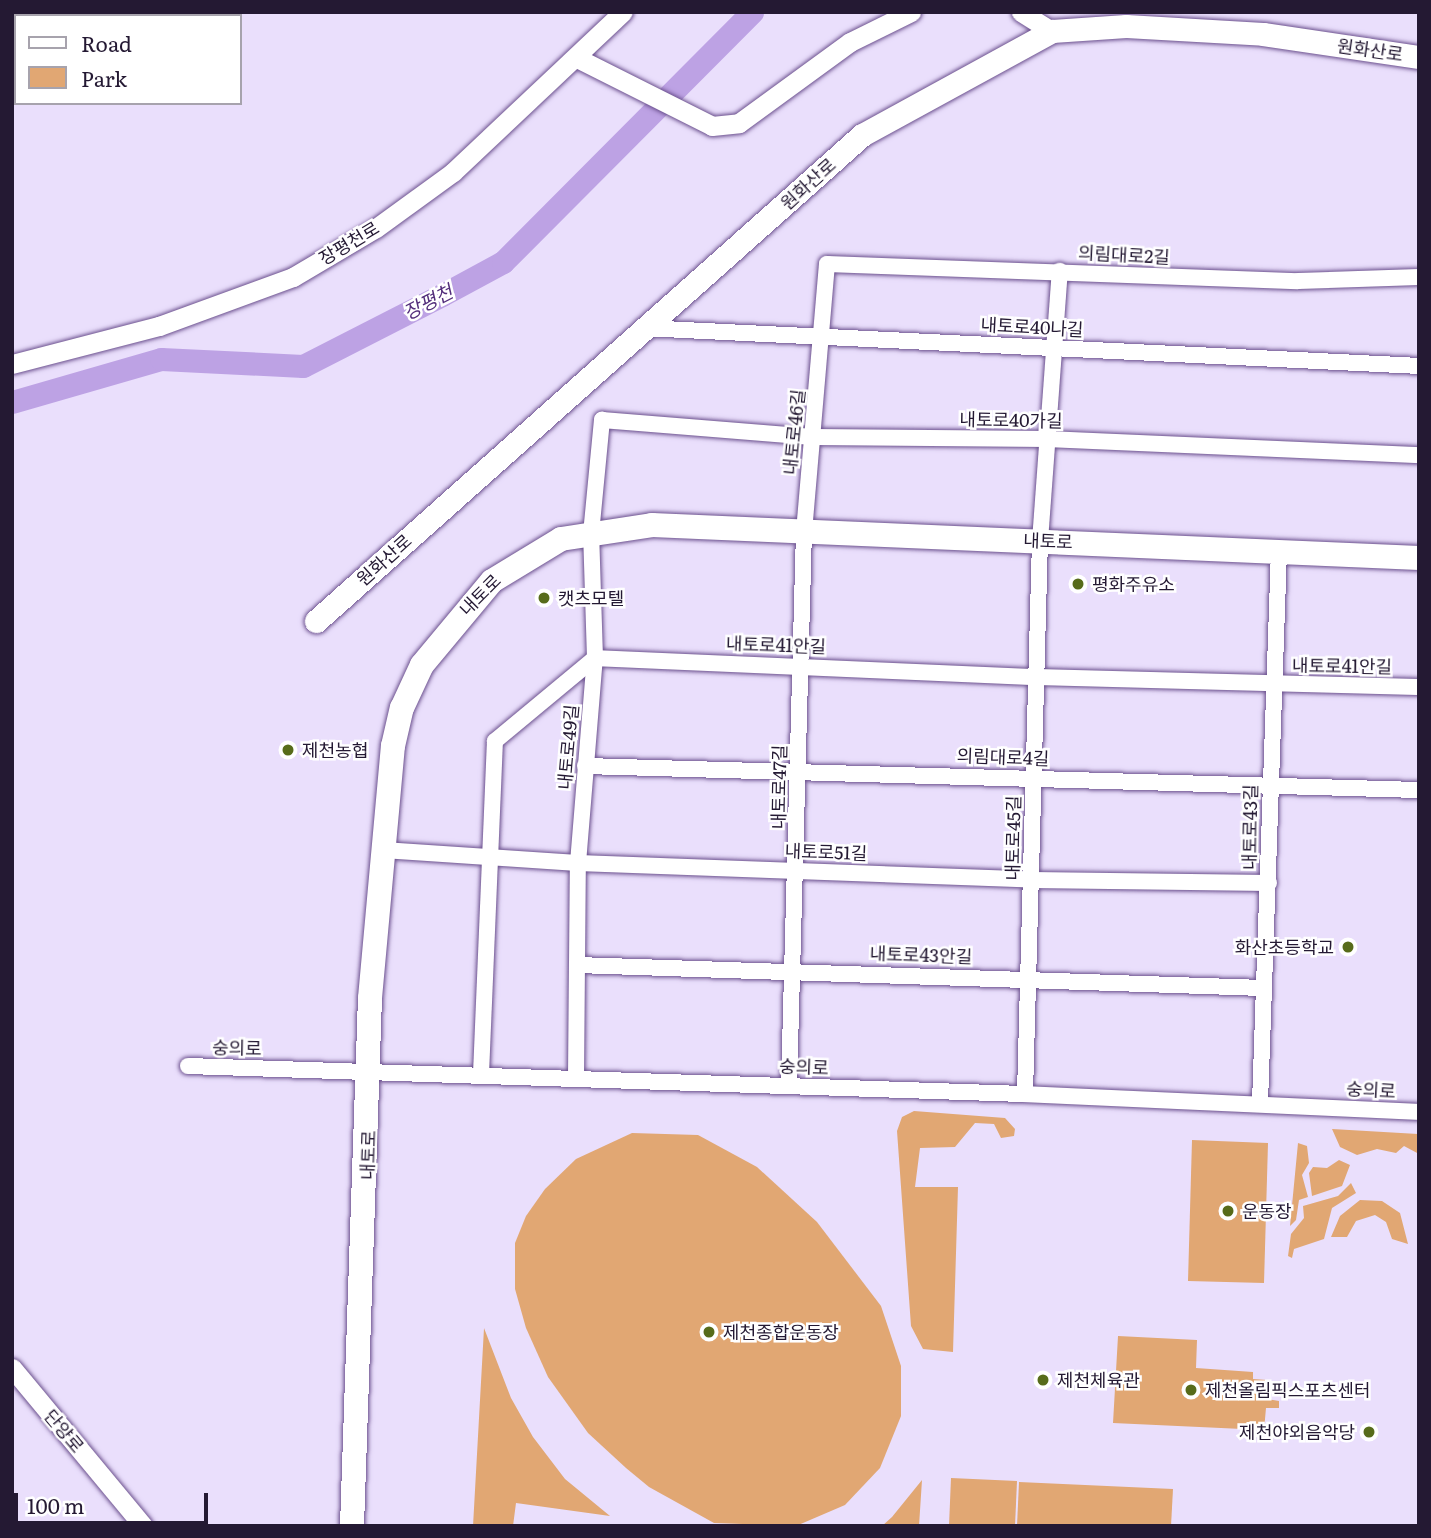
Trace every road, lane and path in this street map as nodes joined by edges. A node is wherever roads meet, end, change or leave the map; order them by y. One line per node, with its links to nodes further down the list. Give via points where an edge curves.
1 (623, 12): 6 (street, 장평천로)
2 (911, 12): 6 (street, via 850,42 739,123 712,126)
3 (1021, 12): 4 (street)
4 (1052, 31): 5 (main road, 원화산로, via 1126,26 1263,34); 10 (main road, 원화산로, via 862,135)
5 (1419, 57)
6 (577, 58): 13 (street, 장평천로, via 453,172 376,228 293,277 159,326)
7 (827, 264): 8 (street, 의림대로2길); 11 (street, 내토로46길)
8 (1060, 271): 9 (street, 의림대로2길, via 1298,281); 12 (street, 내토로45길)
9 (1419, 277)
10 (643, 328): 11 (street, 내토로40나길); 24 (main road, 원화산로)
11 (823, 337): 12 (street, 내토로40나길); 16 (street, 내토로46길)
12 (1055, 347): 14 (street, 내토로40나길); 17 (street, 내토로45길)
13 (12, 364)
14 (1419, 366)
15 (602, 420): 16 (street, 내토로40가길); 20 (street, 내토로49길)
16 (812, 437): 17 (street, 내토로40가길); 19 (street, 내토로46길)
17 (1049, 439): 18 (street, 내토로40가길); 21 (street, 내토로45길)
18 (1419, 455)
19 (804, 531): 20 (main road, 내토로, via 652,525); 21 (main road, 내토로); 26 (street, 내토로47길)
20 (591, 534): 25 (street, 내토로49길); 35 (main road, 내토로, via 561,539 492,580 422,666 402,708 393,746)
21 (1040, 541): 22 (main road, 내토로); 27 (street, 내토로45길)
22 (1279, 551): 23 (main road, 내토로); 28 (street, 내토로43길)
23 (1419, 558)
24 (316, 621)
25 (594, 658): 26 (street, 내토로41안길); 30 (street, 내토로49길); 36 (street, via 495,741)
26 (800, 664): 27 (street, 내토로41안길); 31 (street, 내토로47길)
27 (1035, 677): 28 (street, 내토로41안길); 32 (street, 내토로45길)
28 (1272, 684): 29 (street, 내토로41안길); 33 (street, 내토로43길)
29 (1419, 687)
30 (585, 766): 31 (street, 의림대로4길); 37 (street, 내토로49길)
31 (798, 771): 32 (street, 의림대로4길); 38 (street, 내토로47길)
32 (1033, 777): 33 (street, 의림대로4길); 39 (street, 내토로45길)
33 (1270, 786): 34 (street, 의림대로4길); 40 (street, 내토로43길)
34 (1419, 790)
35 (383, 850): 36 (street, 내토로51길); 46 (main road, 내토로, via 370,998)
36 (490, 855): 37 (street, 내토로51길); 47 (street)
37 (578, 863): 38 (street, 내토로51길); 41 (street, 내토로49길)
38 (796, 870): 39 (street, 내토로51길); 42 (street, 내토로47길)
39 (1031, 880): 40 (street, 내토로51길); 43 (street, 내토로45길)
40 (1269, 883): 44 (street, 내토로43길)
41 (577, 965): 42 (street, 내토로43안길); 48 (street, 내토로49길)
42 (792, 971): 43 (street, 내토로43안길); 49 (street, 내토로47길)
43 (1031, 978): 44 (street, 내토로43안길); 50 (street, 내토로45길)
44 (1264, 988): 51 (street, 내토로43길)
45 (188, 1066): 46 (street, 숭의로)
46 (370, 1070): 47 (street, 숭의로); 55 (main road, 내토로)
47 (481, 1074): 48 (street, 숭의로)
48 (576, 1077): 49 (street, 숭의로)
49 (789, 1086): 50 (street, 숭의로)
50 (1025, 1094): 51 (street, 숭의로)
51 (1259, 1103): 52 (street, 숭의로)
52 (1419, 1112)
53 (12, 1368): 54 (street, 단양로)
54 (143, 1526)
55 (352, 1526)

